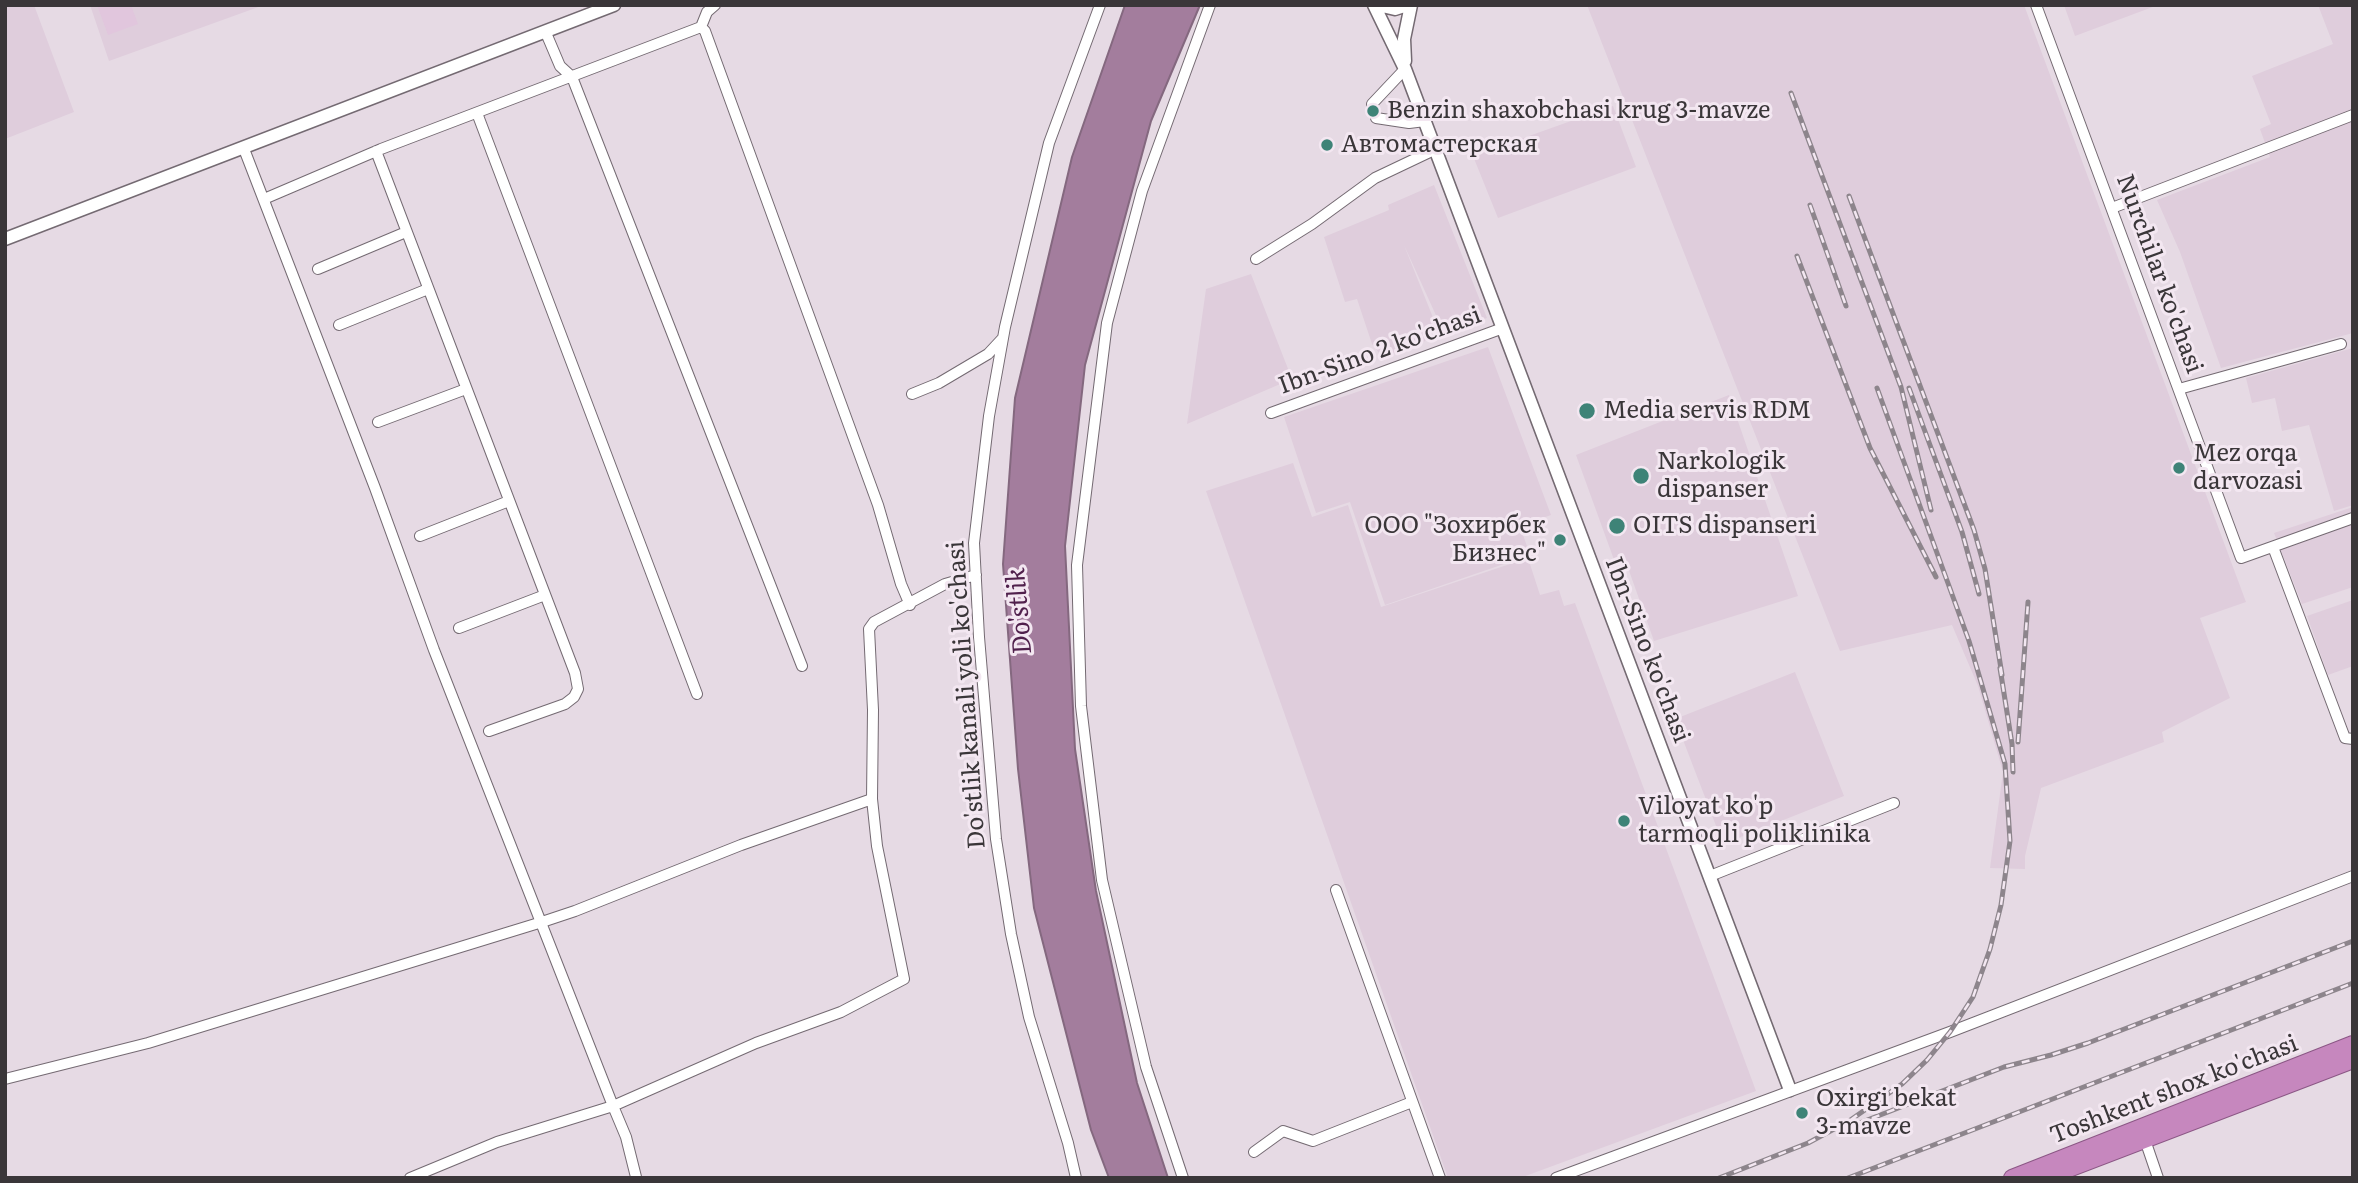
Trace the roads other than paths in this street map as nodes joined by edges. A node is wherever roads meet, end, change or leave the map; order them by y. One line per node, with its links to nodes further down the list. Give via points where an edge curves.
1 (614, 5): 9 (main road)
2 (715, 5): 8 (street)
3 (1100, 5): 29 (street, Do'stlik kanali yoli ko'chasi, via 1049,143)
4 (1210, 5): 65 (street, via 1142,191 1107,323 1077,565 1081,706 1102,880 1146,1067)
5 (1376, 5): 6 (main road, via 1395,9); 10 (main road, Ibn-Sino ko'chasi)
6 (1409, 5): 10 (main road)
7 (2036, 5): 21 (street, Nurchilar ko'chasi)
8 (701, 27): 11 (street); 42 (street, via 878,505)
9 (546, 33): 11 (street, via 560,66); 17 (main road)
10 (1405, 69): 12 (street); 16 (main road, Ibn-Sino ko'chasi)
11 (572, 77): 13 (street); 44 (street)
12 (1372, 104)
13 (477, 113): 19 (street); 45 (street)
14 (2353, 115): 21 (street)
15 (1376, 118): 16 (street)
16 (1426, 121): 18 (main road, Ibn-Sino ko'chasi)
17 (244, 149): 20 (street); 23 (main road)
18 (1436, 149): 24 (street, via 1375,178); 28 (main road, Ibn-Sino ko'chasi)
19 (376, 151): 20 (street); 22 (street)
20 (264, 199): 53 (street)
21 (2112, 208): 32 (street, Nurchilar ko'chasi)
22 (406, 232): 25 (street); 26 (street)
23 (5, 239)
24 (1256, 259)
25 (318, 269)
26 (428, 289): 27 (street); 31 (street)
27 (339, 325)
28 (1503, 328): 34 (street, Ibn-Sino 2 ko'chasi); 50 (main road, Ibn-Sino ko'chasi)
29 (1003, 339): 33 (street, via 988,354); 40 (street, Do'stlik kanali yoli ko'chasi, via 974,543)
30 (2341, 344): 32 (street)
31 (466, 389): 35 (street); 36 (street)
32 (2179, 389): 39 (street, Nurchilar ko'chasi, via 2241,558)
33 (912, 394)
34 (1272, 413)
35 (378, 422)
36 (509, 501): 38 (street); 41 (street)
37 (2353, 518): 39 (street)
38 (420, 536)
39 (2273, 547): 47 (street, via 2345,738)
40 (976, 575): 42 (street, via 946,584); 64 (street, Do'stlik kanali yoli ko'chasi, via 1002,880 1029,1017)
41 (545, 595): 43 (street); 46 (street, via 578,689 565,704)
42 (909, 605): 48 (street, via 869,629)
43 (459, 628)
44 (802, 666)
45 (697, 694)
46 (489, 731)
47 (2353, 739)
48 (872, 799): 53 (street); 59 (street, via 904,979 841,1013 756,1043)
49 (1894, 803): 50 (street)
50 (1710, 876): 57 (main road, Ibn-Sino ko'chasi)
51 (2353, 876): 57 (street)
52 (1336, 890): 58 (street)
53 (542, 922): 56 (street, via 148,1043); 59 (street)
54 (2353, 1044): 68 (highway, Toshkent shox ko'chasi)
55 (2353, 1060): 60 (highway, Toshkent shox ko'chasi)
56 (5, 1079)
57 (1790, 1090): 67 (street)
58 (1412, 1102): 61 (street, via 1313,1141 1283,1131); 66 (street)
59 (613, 1106): 62 (street); 63 (street, via 497,1142)
60 (2145, 1140): 69 (highway, Toshkent shox ko'chasi); 70 (street)
61 (1254, 1152)
62 (636, 1177)
63 (410, 1178)
64 (1076, 1178)
65 (1182, 1178)
66 (1440, 1178)
67 (1556, 1178)
68 (2012, 1178)
69 (2045, 1178)
70 (2158, 1178)

